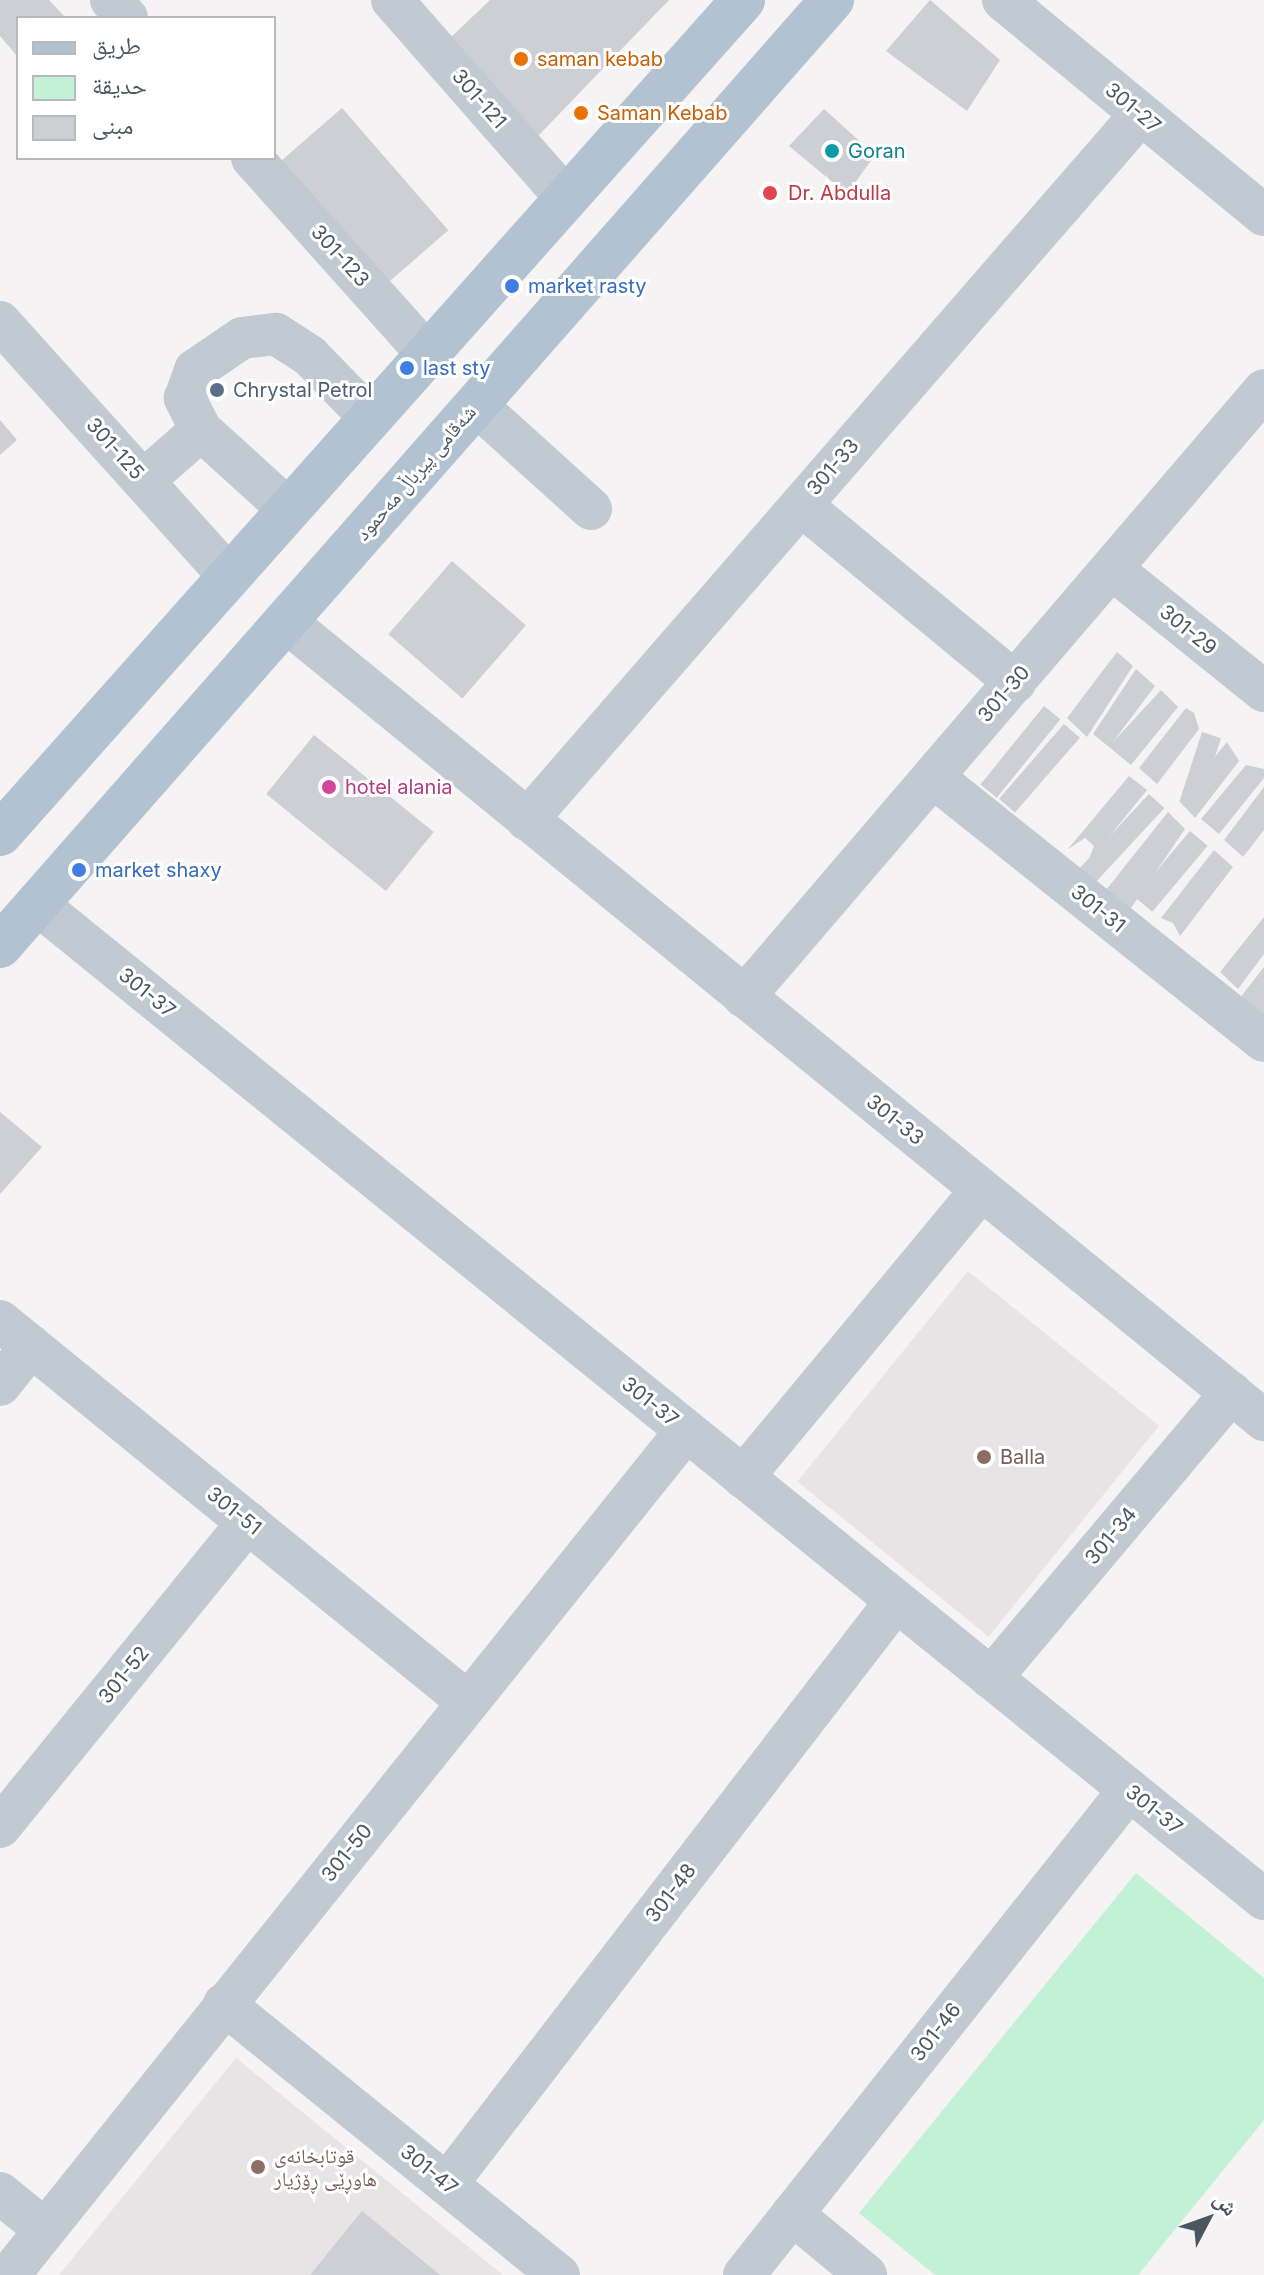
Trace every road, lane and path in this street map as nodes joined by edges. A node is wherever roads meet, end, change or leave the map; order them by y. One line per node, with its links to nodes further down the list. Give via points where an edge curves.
1 (111, 0): 6 (street)
2 (392, 0): 9 (street, 301-121)
3 (743, 0): 9 (main road)
4 (832, 0): 12 (main road, شەقامی پیرباڵ مەحمود)
5 (1003, 0): 7 (street, 301-27)
6 (125, 16)
7 (1140, 115): 10 (street, 301-27); 20 (street, 301-33)
8 (254, 160): 14 (street, 301-123)
9 (566, 198): 11 (main road)
10 (1264, 215)
11 (499, 273): 12 (main road); 14 (main road)
12 (551, 320): 16 (main road, شەقامی پیرباڵ مەحمود)
13 (0, 322): 19 (street, 301-125)
14 (427, 354): 17 (main road)
15 (1264, 390): 23 (street, 301-30)
16 (476, 405): 21 (street); 25 (main road, شەقامی پیرباڵ مەحمود)
17 (370, 418): 18 (street, via 310,356 276,334 242,338 195,370 185,398); 22 (main road)
18 (201, 430): 19 (street); 22 (street)
19 (143, 481): 24 (street, 301-125)
20 (801, 505): 26 (street); 30 (street, 301-33)
21 (591, 509)
22 (289, 510): 24 (main road)
23 (1112, 569): 26 (street, 301-30); 27 (street, 301-29)
24 (229, 576): 29 (main road)
25 (285, 621): 30 (street, 301-33); 31 (main road, شەقامی پیرباڵ مەحمود)
26 (1015, 682): 28 (street, 301-30)
27 (1264, 691)
28 (933, 777): 33 (street, 301-30); 34 (street, 301-31)
29 (5, 817)
30 (527, 820): 33 (street, 301-33)
31 (37, 904): 32 (main road, شەقامی پیرباڵ مەحمود); 40 (street, 301-37)
32 (0, 946)
33 (744, 997): 35 (street, 301-33)
34 (1264, 1041)
35 (981, 1190): 38 (street, 301-33); 41 (street)
36 (16, 1333): 37 (street); 42 (street, 301-51)
37 (0, 1385)
38 (1231, 1393): 39 (street, 301-33); 44 (street, 301-34)
39 (1264, 1420)
40 (686, 1431): 41 (street, 301-37); 45 (street, 301-50)
41 (743, 1477): 43 (street, 301-37)
42 (248, 1522): 45 (street, 301-51); 47 (street, 301-52)
43 (896, 1601): 44 (street, 301-37); 50 (street, 301-48)
44 (991, 1678): 46 (street, 301-37)
45 (468, 1702): 49 (street, 301-50)
46 (1129, 1790): 48 (street, 301-37); 52 (street, 301-46)
47 (0, 1827)
48 (1264, 1899)
49 (224, 2004): 50 (street, 301-47); 53 (street, 301-50)
50 (447, 2184): 55 (street, 301-47)
51 (0, 2193): 53 (street)
52 (792, 2214): 56 (street, 301-46); 57 (street)
53 (45, 2230): 54 (street, 301-50)
54 (9, 2275)
55 (559, 2275)
56 (744, 2275)
57 (866, 2275)

